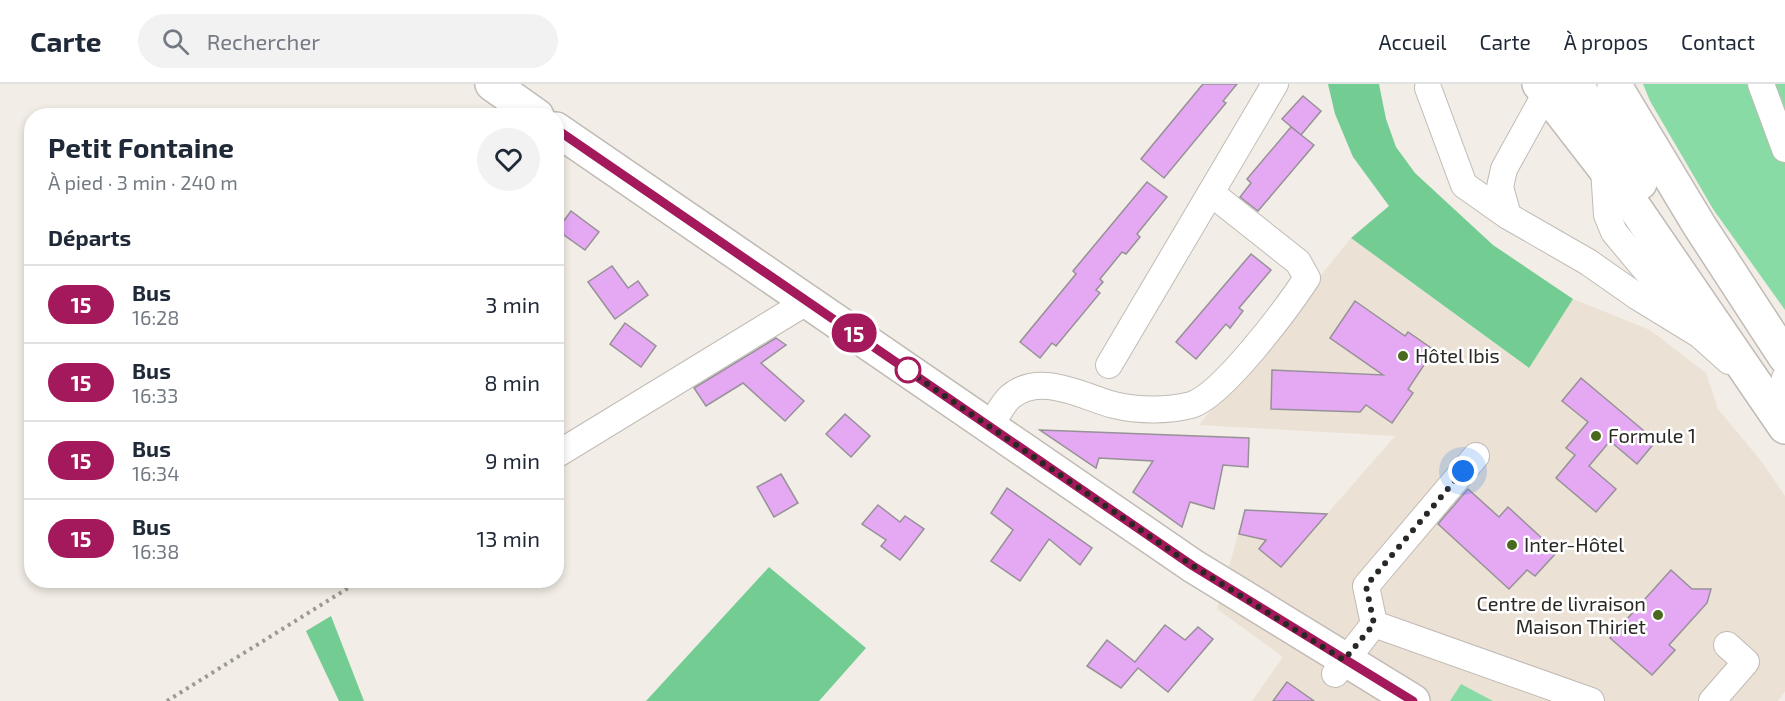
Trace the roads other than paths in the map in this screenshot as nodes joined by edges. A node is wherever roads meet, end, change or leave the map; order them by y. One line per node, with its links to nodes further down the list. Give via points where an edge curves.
1 (492, 84): 7 (main road)
2 (1275, 84): 11 (street)
3 (1614, 84): 15 (main road)
4 (1761, 84): 9 (street)
5 (1554, 87): 10 (main road); 12 (street, via 1504,169 1500,187); 17 (main road, via 1686,256)
6 (1428, 88): 12 (street, via 1464,185)
7 (526, 108)
8 (564, 134): 13 (main road)
9 (1785, 148)
10 (1604, 169): 14 (street, via 1607,215 1614,232); 17 (main road)
11 (1211, 193): 16 (street); 18 (street, via 1298,262 1307,278 1219,388 1193,404 1161,409 1116,405 1040,385 1009,397)
12 (1508, 216): 14 (street)
13 (808, 301): 18 (main road); 20 (street)
14 (1700, 334): 17 (street)
15 (1785, 357)
16 (1109, 365)
17 (1775, 387): 19 (main road)
18 (990, 427): 24 (main road)
19 (1785, 427)
20 (564, 450)
21 (1476, 456): 22 (street, via 1366,586)
22 (1374, 624): 24 (street); 27 (street)
23 (1726, 645): 28 (street, via 1746,662)
24 (1339, 667): 25 (main road); 26 (main road)
25 (1372, 701)
26 (1413, 701)
27 (1591, 701)
28 (1712, 701)

